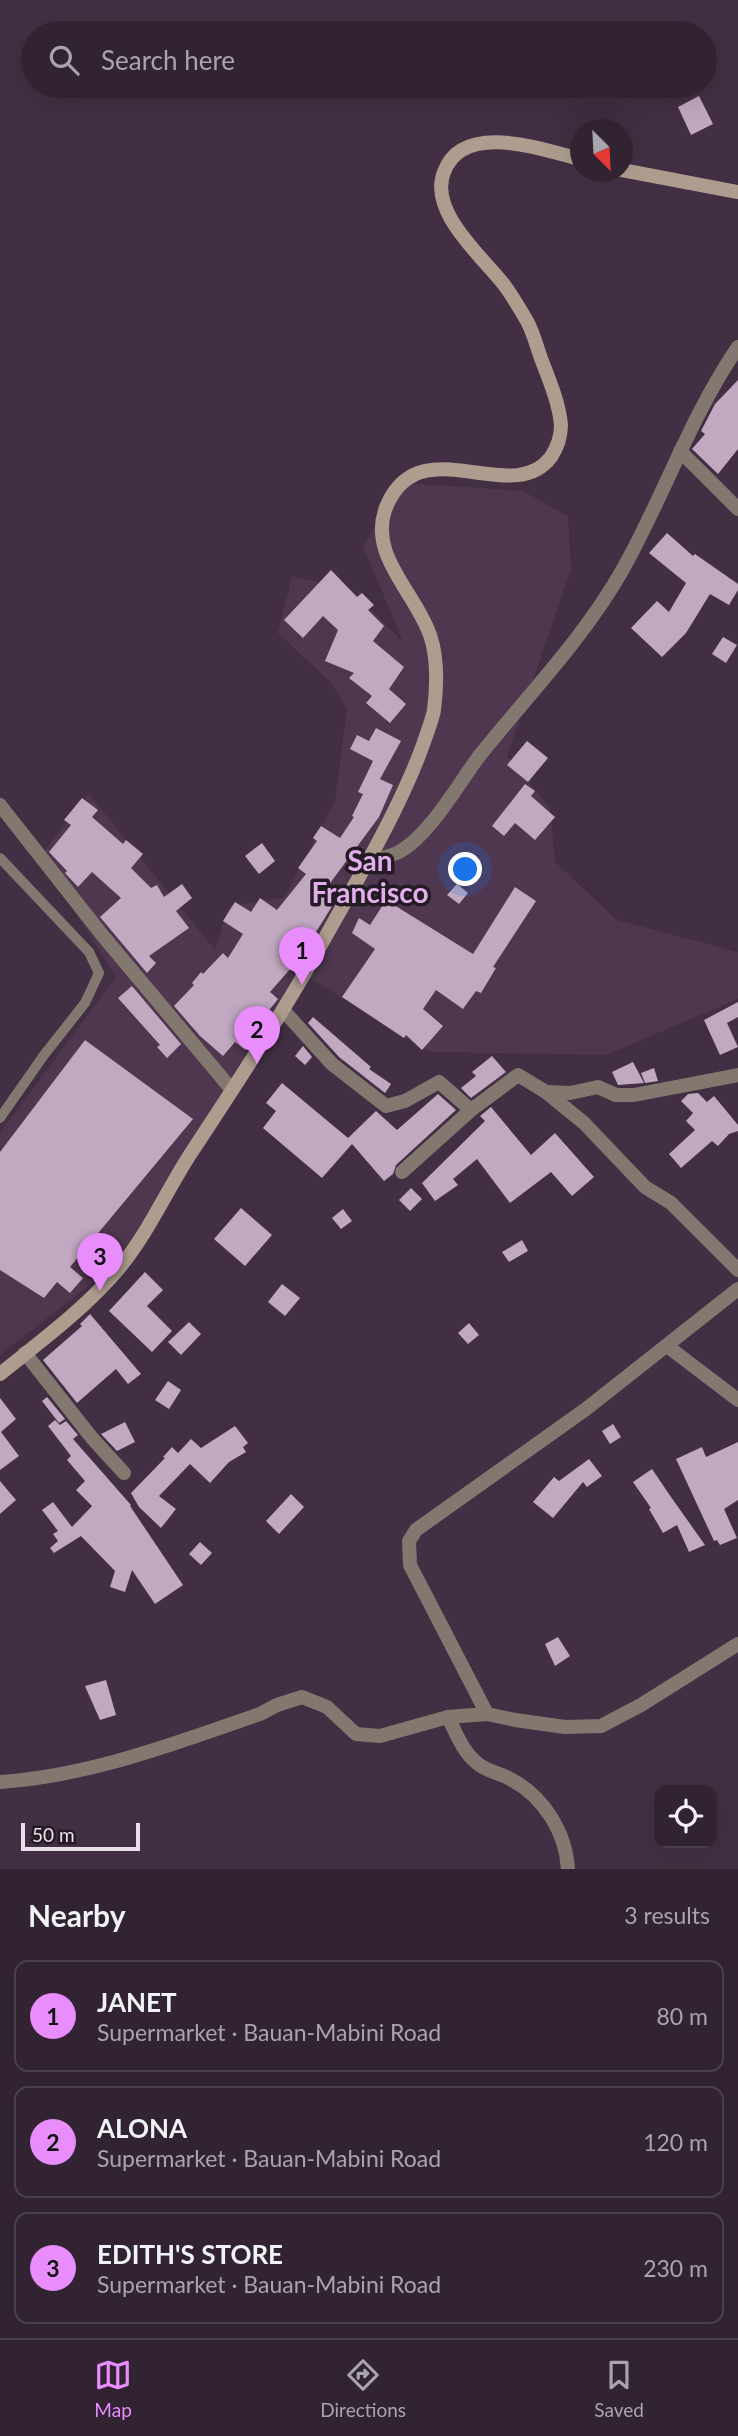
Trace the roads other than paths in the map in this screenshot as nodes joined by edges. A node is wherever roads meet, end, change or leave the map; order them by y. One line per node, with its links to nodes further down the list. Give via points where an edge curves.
1 (570, 157): 9 (main road, via 483,142 453,156 441,177 445,208 530,326 551,383 560,439 547,462 534,471 503,475 460,469 423,472 397,487 389,500 380,536 387,558 431,638 436,685 433,715 415,767)
2 (633, 172): 3 (main road)
3 (738, 192)
4 (738, 349): 5 (street)
5 (680, 451): 6 (street); 9 (street, via 622,570 579,637 418,839 397,853)
6 (738, 509)
7 (0, 804): 12 (street)
8 (0, 858): 15 (lane, via 89,952 99,973 85,1003)
9 (368, 861): 10 (main road)
10 (283, 1010): 12 (main road); 14 (street, via 332,1064 386,1106 439,1082)
11 (738, 1075): 13 (street, via 634,1095 616,1095 598,1087)
12 (232, 1090): 20 (main road, via 121,1267)
13 (546, 1092): 14 (street, via 518,1075); 17 (street, via 584,1123 645,1187 671,1203)
14 (471, 1110): 16 (street)
15 (0, 1118)
16 (402, 1171)
17 (738, 1270)
18 (738, 1289): 19 (street)
19 (667, 1346): 22 (street); 25 (street, via 416,1530 409,1541 410,1565)
20 (25, 1353): 21 (main road); 23 (street)
21 (0, 1374)
22 (738, 1401)
23 (124, 1473)
24 (738, 1644): 25 (street, via 601,1726 565,1727)
25 (487, 1714): 26 (street)
26 (448, 1717): 27 (street, via 380,1737 356,1734 327,1707 302,1697 104,1766); 28 (street, via 476,1762 535,1796 561,1834)
27 (0, 1782)
28 (568, 1869)

